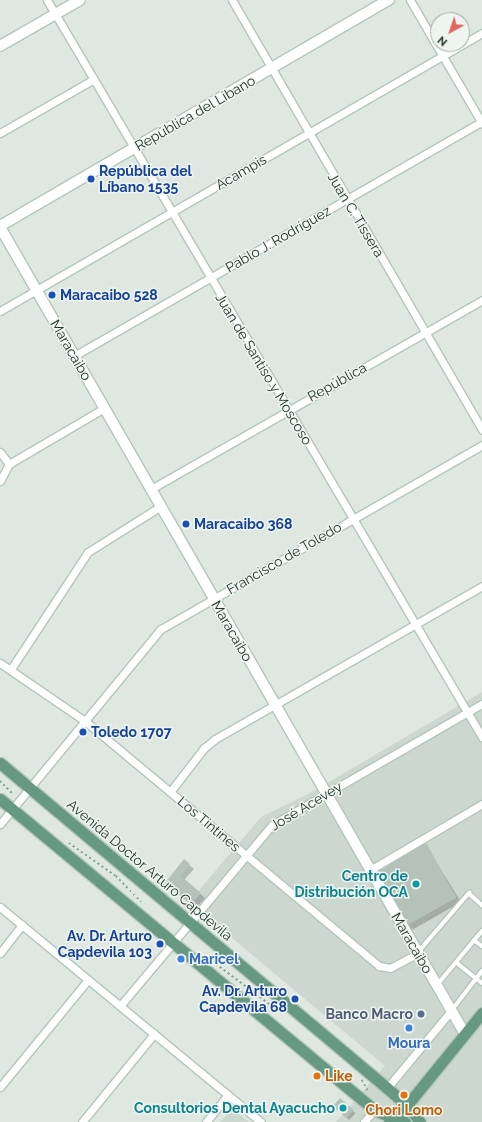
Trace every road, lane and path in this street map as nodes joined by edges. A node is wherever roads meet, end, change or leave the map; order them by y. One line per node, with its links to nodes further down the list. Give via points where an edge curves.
1 (47, 0): 6 (street, Juan de Santiso y Moscoso)
2 (80, 0): 6 (main road)
3 (232, 0): 10 (street, Juan C. Tissera)
4 (389, 0): 10 (main road, República del Libano)
5 (410, 0): 9 (street)
6 (55, 14): 8 (main road); 11 (street, Juan de Santiso y Moscoso)
7 (482, 33): 9 (street, Acampis)
8 (0, 46)
9 (443, 56): 12 (street); 14 (street, Acampis)
10 (272, 69): 14 (street, Juan C. Tissera); 15 (main road, República del Libano)
11 (94, 79): 13 (street); 15 (street, Juan de Santiso y Moscoso)
12 (482, 122): 16 (street, Pablo J. Rodríguez)
13 (0, 133)
14 (308, 134): 16 (street, Juan C. Tissera); 17 (street, Acampis)
15 (134, 148): 17 (street, Juan de Santiso y Moscoso); 18 (main road, República del Libano)
16 (346, 199): 19 (street, Pablo J. Rodríguez); 23 (street, Juan C. Tissera)
17 (172, 212): 19 (street, Juan de Santiso y Moscoso); 20 (street, Acampis)
18 (0, 226): 20 (main road, Maracaibo)
19 (211, 277): 24 (street, Pablo J. Rodríguez); 26 (street, Juan de Santiso y Moscoso)
20 (36, 290): 22 (street, Acampis); 24 (main road, Maracaibo)
21 (482, 300): 23 (street, República)
22 (0, 311)
23 (426, 333): 26 (street, República); 27 (street, Juan C. Tissera)
24 (74, 356): 25 (main road, Maracaibo)
25 (104, 408): 30 (street); 32 (main road, Maracaibo)
26 (288, 409): 32 (street, República); 34 (street, Juan de Santiso y Moscoso)
27 (482, 429)
28 (482, 445): 34 (street, Francisco de Toledo)
29 (0, 452): 30 (street)
30 (8, 464): 31 (street)
31 (0, 480)
32 (151, 489): 33 (main road, Maracaibo)
33 (161, 506): 36 (main road, Maracaibo); 39 (street, via 88,552)
34 (352, 518): 36 (street, Francisco de Toledo); 37 (street, Juan de Santiso y Moscoso)
35 (482, 586): 37 (street)
36 (214, 598): 40 (main road, Maracaibo); 43 (street, Francisco de Toledo, via 161,629 151,638)
37 (415, 624): 40 (street); 42 (street, Juan de Santiso y Moscoso)
38 (0, 663): 39 (street, Los Tintines)
39 (11, 669): 43 (street, Los Tintines)
40 (275, 704): 48 (street, via 208,743); 49 (main road, Maracaibo)
41 (482, 704): 42 (street, José Acevey)
42 (467, 712): 44 (street, Juan de Santiso y Moscoso); 49 (street, José Acevey)
43 (85, 721): 47 (street, Francisco de Toledo); 48 (street, Los Tintines)
44 (482, 737)
45 (0, 763): 47 (main road, Avenida Doctor Arturo Capdevila)
46 (0, 781): 52 (path)
47 (30, 787): 52 (street, Francisco de Toledo); 60 (main road, Avenida Doctor Arturo Capdevila)
48 (170, 792): 55 (street, Los Tintines)
49 (326, 794): 55 (street, José Acevey, via 272,825); 56 (main road, Maracaibo)
50 (0, 799): 52 (main road)
51 (482, 804): 56 (street)
52 (16, 805): 53 (street, Francisco de Toledo); 64 (main road)
53 (0, 824)
54 (67, 842): 59 (path, via 116,876)
55 (246, 854): 60 (street, José Acevey); 67 (street, Los Tintines, via 379,966 390,968)
56 (370, 870): 67 (main road, Maracaibo)
57 (482, 905): 67 (lane, via 469,893)
58 (0, 907): 61 (street)
59 (146, 907)
60 (189, 924): 64 (street, José Acevey); 83 (main road, Avenida Doctor Arturo Capdevila)
61 (22, 925): 66 (street); 72 (street)
62 (482, 931): 63 (lane)
63 (474, 940): 65 (lane); 69 (lane)
64 (173, 943): 75 (street, José Acevey); 87 (main road)
65 (482, 946)
66 (0, 953)
67 (418, 953): 74 (main road, Maracaibo)
68 (208, 958): 76 (path)
69 (456, 962): 71 (lane); 74 (lane)
70 (482, 971): 71 (lane)
71 (476, 978): 73 (lane); 77 (lane)
72 (88, 980): 75 (street); 82 (street)
73 (482, 983)
74 (436, 986): 77 (main road, Maracaibo)
75 (120, 1006): 79 (street)
76 (279, 1011)
77 (451, 1011): 80 (main road, Maracaibo); 83 (street)
78 (482, 1013): 80 (main road)
79 (154, 1034): 84 (street); 89 (street)
80 (466, 1034): 86 (main road)
81 (359, 1076): 85 (path)
82 (0, 1087)
83 (387, 1088): 86 (main road, Avenida Doctor Arturo Capdevila)
84 (228, 1095): 90 (street); 91 (street)
85 (373, 1096)
86 (408, 1103): 88 (main road); 93 (main road, Avenida Doctor Arturo Capdevila)
87 (374, 1110): 88 (main road); 92 (street)
88 (396, 1121)
89 (82, 1122)
90 (206, 1122)
91 (261, 1122)
92 (364, 1122)
93 (420, 1122)

